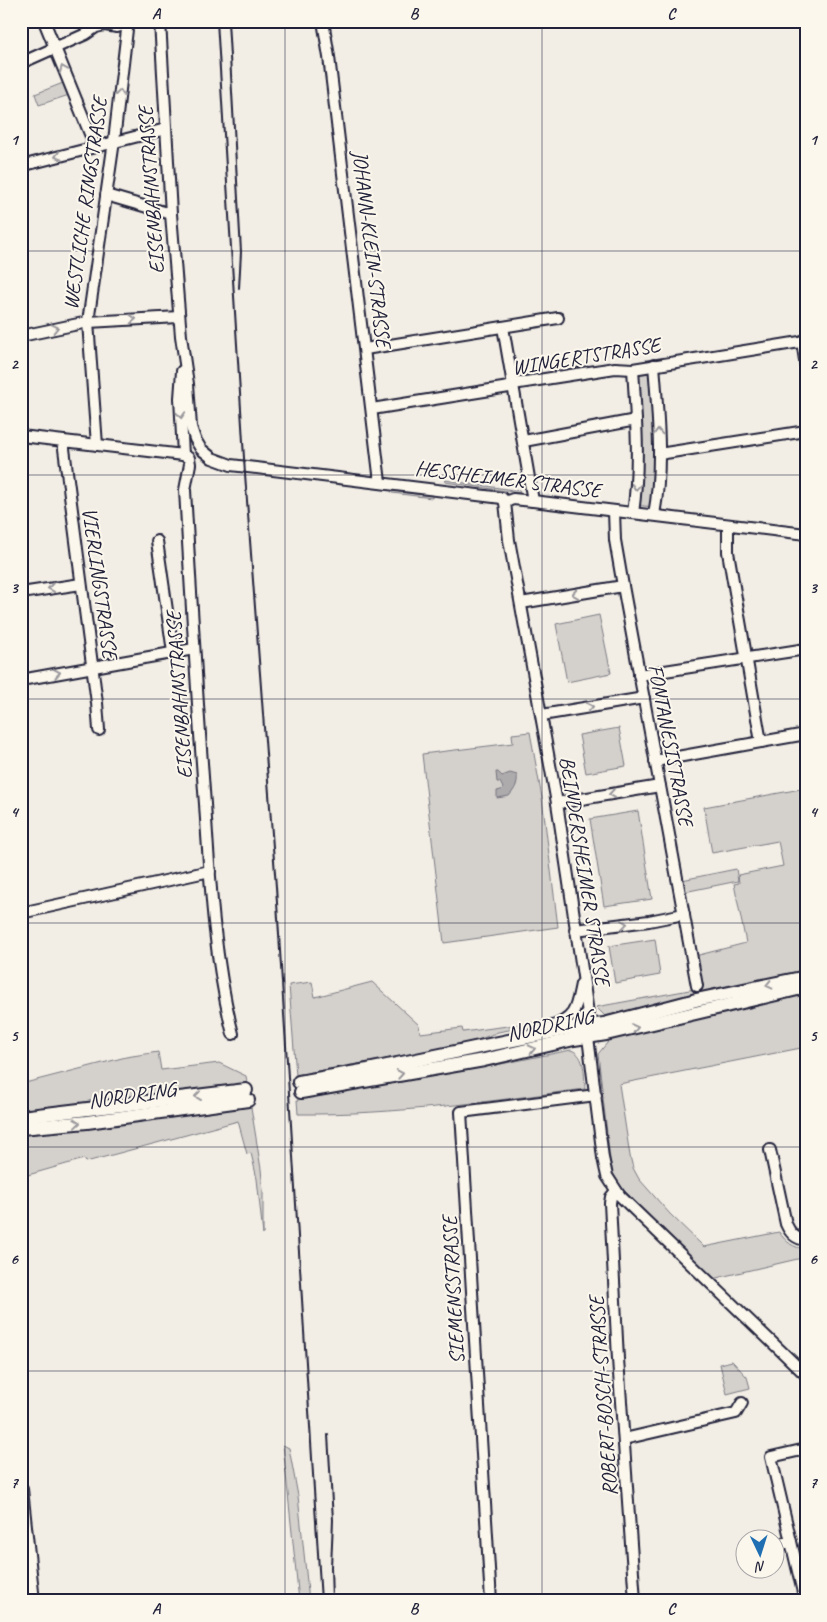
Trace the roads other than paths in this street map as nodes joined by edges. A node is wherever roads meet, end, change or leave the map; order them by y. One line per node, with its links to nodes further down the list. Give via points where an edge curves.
1 (44, 21): 5 (street)
2 (160, 21): 7 (street, EISENBAHNSTRASSE)
3 (323, 21): 19 (street, JOHANN-KLEIN-STRASSE)
4 (128, 23): 5 (street, via 96,27); 8 (street, WESTLICHE RINGSTRASSE, one-way to 4)
5 (55, 49): 6 (street); 9 (street, one-way to 5)
6 (21, 63)
7 (166, 129): 8 (street); 12 (street, EISENBAHNSTRASSE)
8 (114, 141): 9 (street); 11 (street, WESTLICHE RINGSTRASSE)
9 (95, 146): 10 (street, one-way to 10)
10 (21, 166)
11 (106, 195): 12 (street); 15 (street, WESTLICHE RINGSTRASSE)
12 (171, 214): 13 (street, EISENBAHNSTRASSE)
13 (179, 317): 15 (street, one-way to 13); 20 (street, EISENBAHNSTRASSE)
14 (558, 318): 16 (street)
15 (88, 322): 17 (street, WESTLICHE RINGSTRASSE, one-way to 15); 31 (street)
16 (503, 327): 19 (street); 24 (street)
17 (21, 336)
18 (804, 341): 21 (street, WINGERTSTRASSE); 22 (street)
19 (365, 349): 25 (street, JOHANN-KLEIN-STRASSE)
20 (184, 355): 33 (street, EISENBAHNSTRASSE, one-way to 33, via 180,398); 34 (street, EISENBAHNSTRASSE, via 191,427)
21 (654, 365): 23 (street, WINGERTSTRASSE); 32 (street, one-way to 21)
22 (806, 367)
23 (633, 369): 24 (street, WINGERTSTRASSE, via 615,368); 26 (street)
24 (513, 384): 25 (street, WINGERTSTRASSE); 30 (street)
25 (372, 409): 35 (street, JOHANN-KLEIN-STRASSE)
26 (636, 420): 30 (street); 39 (street, one-way to 39, via 637,476)
27 (806, 431): 32 (street)
28 (21, 436): 29 (street)
29 (63, 441): 31 (street); 44 (street, VIERLINGSTRASSE)
30 (524, 441): 36 (street)
31 (97, 445): 33 (street)
32 (659, 454): 40 (street)
33 (183, 455): 48 (street, EISENBAHNSTRASSE, via 189,458 190,464 185,490)
34 (207, 455): 35 (street, HESSHEIMER STRASSE, via 231,464)
35 (380, 482): 37 (street, HESSHEIMER STRASSE, via 502,498)
36 (533, 501): 37 (street, HESSHEIMER STRASSE); 38 (street, HESSHEIMER STRASSE)
37 (505, 502): 47 (street, BEINDERSHEIMER STRASSE)
38 (614, 510): 39 (street, HESSHEIMER STRASSE); 45 (street, FONTANESISTRASSE, via 615,540)
39 (633, 513): 40 (street, HESSHEIMER STRASSE)
40 (654, 515): 41 (street, HESSHEIMER STRASSE)
41 (728, 525): 42 (street, HESSHEIMER STRASSE); 51 (street, via 728,552)
42 (806, 534)
43 (157, 541): 50 (street)
44 (81, 584): 46 (street, one-way to 46); 52 (street, VIERLINGSTRASSE)
45 (623, 586): 47 (street, one-way to 47); 53 (street, FONTANESISTRASSE)
46 (21, 592)
47 (521, 602): 56 (street, BEINDERSHEIMER STRASSE)
48 (194, 649): 50 (street); 63 (street, EISENBAHNSTRASSE)
49 (806, 649): 51 (street)
50 (172, 652): 52 (street)
51 (746, 659): 53 (street); 59 (street)
52 (92, 667): 54 (street, one-way to 52); 57 (street, VIERLINGSTRASSE)
53 (639, 675): 55 (street, FONTANESISTRASSE)
54 (21, 680)
55 (644, 698): 56 (street, one-way to 55); 60 (street, FONTANESISTRASSE)
56 (542, 715): 62 (street, BEINDERSHEIMER STRASSE)
57 (99, 730)
58 (806, 734): 59 (street)
59 (761, 742): 60 (street)
60 (655, 761): 61 (street, FONTANESISTRASSE)
61 (660, 786): 62 (street, one-way to 62); 65 (street, FONTANESISTRASSE)
62 (557, 802): 66 (street, BEINDERSHEIMER STRASSE)
63 (210, 871): 64 (street); 72 (street, EISENBAHNSTRASSE, via 219,964)
64 (21, 913)
65 (684, 914): 66 (street, one-way to 65); 69 (street, FONTANESISTRASSE)
66 (575, 930): 67 (street, BEINDERSHEIMER STRASSE)
67 (583, 976): 71 (street, BEINDERSHEIMER STRASSE); 73 (street, NORDRING, via 576,1007 562,1024)
68 (806, 977): 71 (main road, NORDRING, one-way to 71, via 696,1000)
69 (697, 986)
70 (806, 988): 71 (main road, NORDRING, one-way to 70, via 654,1023)
71 (588, 1032): 73 (main road, NORDRING); 73 (main road, NORDRING, one-way to 71, via 300,1087 484,1060); 75 (street, BEINDERSHEIMER STRASSE)
72 (233, 1034)
73 (475, 1049)
74 (247, 1095): 76 (main road, NORDRING)
75 (596, 1095): 78 (street, BEINDERSHEIMER STRASSE, via 605,1168); 88 (street, SIEMENSSTRASSE, via 461,1112)
76 (23, 1126)
77 (770, 1150): 79 (street, via 786,1224 796,1238)
78 (616, 1191): 80 (street, BEINDERSHEIMER STRASSE); 82 (street, ROBERT-BOSCH-STRASSE, via 610,1203)
79 (806, 1240)
80 (806, 1374)
81 (742, 1403): 82 (street, via 736,1413)
82 (624, 1439): 89 (street, ROBERT-BOSCH-STRASSE)
83 (806, 1449): 85 (street, via 771,1457)
84 (21, 1488): 87 (main road)
85 (791, 1542): 86 (street); 90 (street)
86 (784, 1543)
87 (33, 1601)
88 (491, 1601)
89 (636, 1601)
90 (804, 1601)

